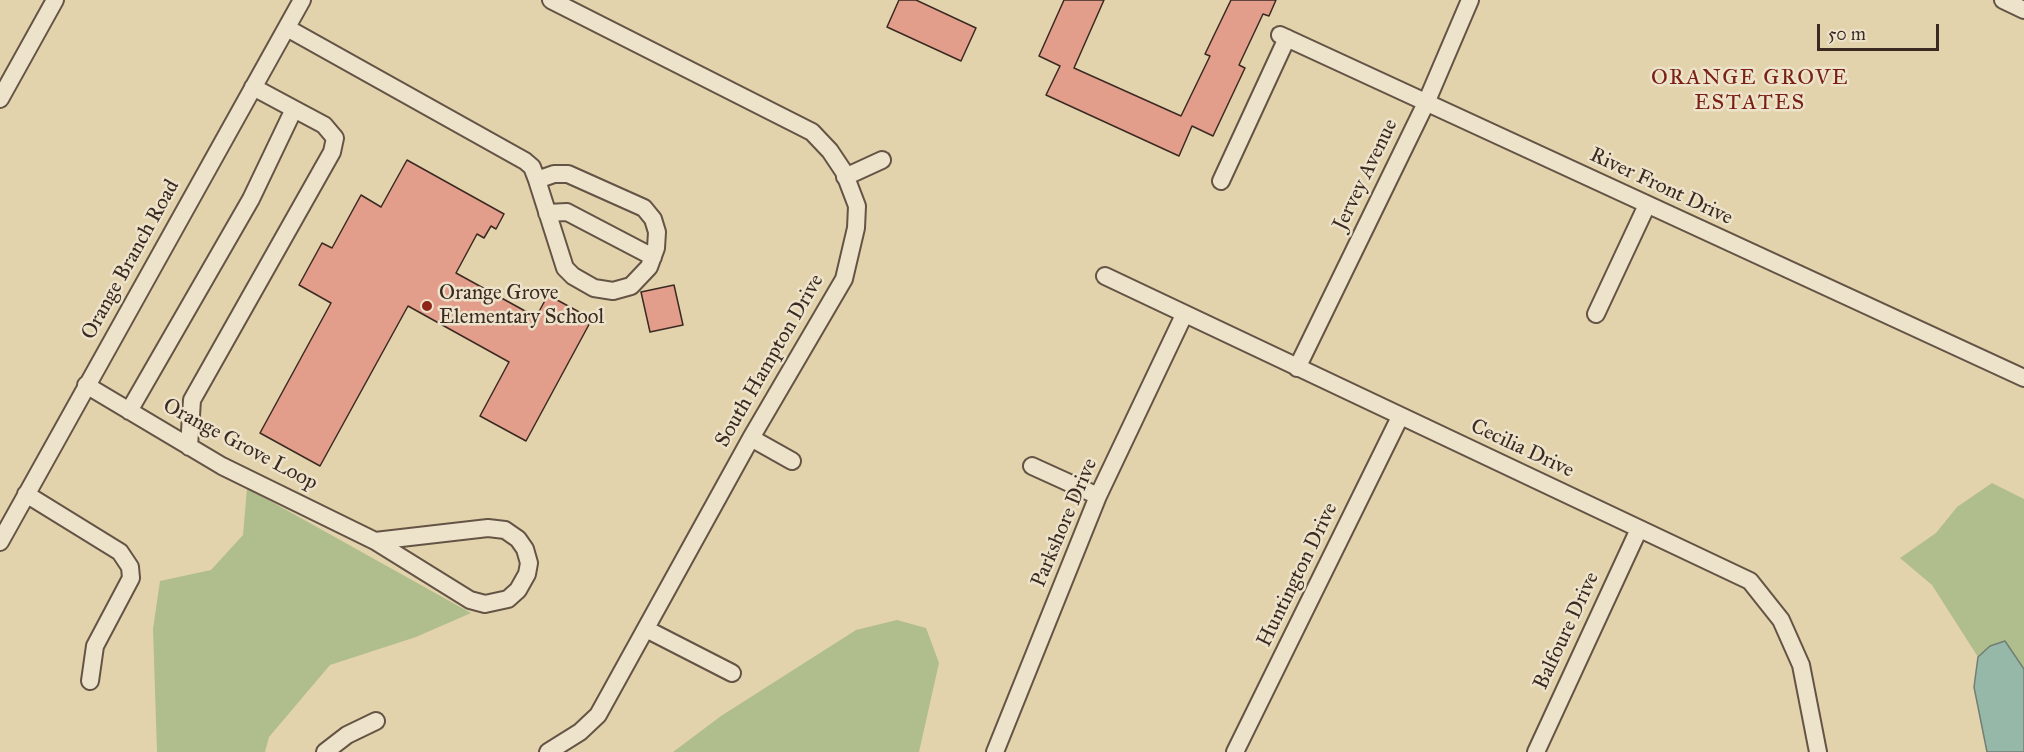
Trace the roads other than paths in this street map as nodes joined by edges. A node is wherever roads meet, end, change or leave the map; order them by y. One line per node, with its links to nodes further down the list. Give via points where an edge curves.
1 (55, 0): 9 (street)
2 (302, 0): 7 (street, Orange Branch Road)
3 (551, 0): 13 (street, South Hampton Drive, via 812,132 830,151)
4 (1470, 0): 10 (street, Jervey Avenue)
5 (2003, 0): 6 (street)
6 (2024, 10)
7 (287, 28): 8 (street, Orange Branch Road); 14 (street, via 525,161)
8 (253, 87): 11 (street); 24 (street, Orange Branch Road)
9 (0, 99)
10 (1426, 103): 15 (street, River Front Drive, via 1283,37); 16 (street, River Front Drive); 22 (street, Jervey Avenue)
11 (294, 109): 25 (street, via 251,199); 28 (street, via 324,125 334,138 332,153 192,400)
12 (882, 160): 13 (street)
13 (845, 177): 27 (street, South Hampton Drive, via 857,207 844,279)
14 (537, 180): 17 (street); 18 (street, via 568,174 644,208 657,232)
15 (1221, 182)
16 (1647, 205): 20 (street); 23 (street, River Front Drive)
17 (547, 213): 18 (street, via 567,212); 18 (street, via 565,268 594,288 613,291 631,286)
18 (653, 257)
19 (1105, 276): 21 (street, Cecilia Drive)
20 (1596, 314)
21 (1184, 315): 22 (street, Cecilia Drive); 32 (street, Parkshore Drive)
22 (1297, 368): 26 (street, Cecilia Drive)
23 (2024, 378)
24 (86, 385): 25 (street, Orange Grove Loop); 31 (street, Orange Branch Road)
25 (129, 411): 28 (street, Orange Grove Loop)
26 (1400, 417): 33 (street, Cecilia Drive); 43 (street, Huntington Drive)
27 (751, 438): 29 (street); 36 (street, South Hampton Drive)
28 (189, 447): 34 (street, Orange Grove Loop)
29 (792, 461)
30 (1032, 466): 32 (street)
31 (26, 494): 35 (street, Orange Branch Road); 38 (street, via 120,552 130,567 131,578 95,645)
32 (1098, 496): 42 (street, Parkshore Drive)
33 (1639, 529): 44 (street, Balfoure Drive); 45 (street, Cecilia Drive, via 1750,581 1770,604 1801,665)
34 (375, 540): 34 (street, Orange Grove Loop, via 470,600 485,604 508,599 527,574 525,549 505,530 488,528)
35 (0, 542)
36 (646, 629): 37 (street); 41 (street, South Hampton Drive, via 598,715)
37 (732, 673)
38 (90, 681)
39 (376, 721): 40 (street, via 347,735)
40 (325, 752)
41 (548, 752)
42 (995, 752)
43 (1235, 752)
44 (1536, 752)
45 (1818, 752)

